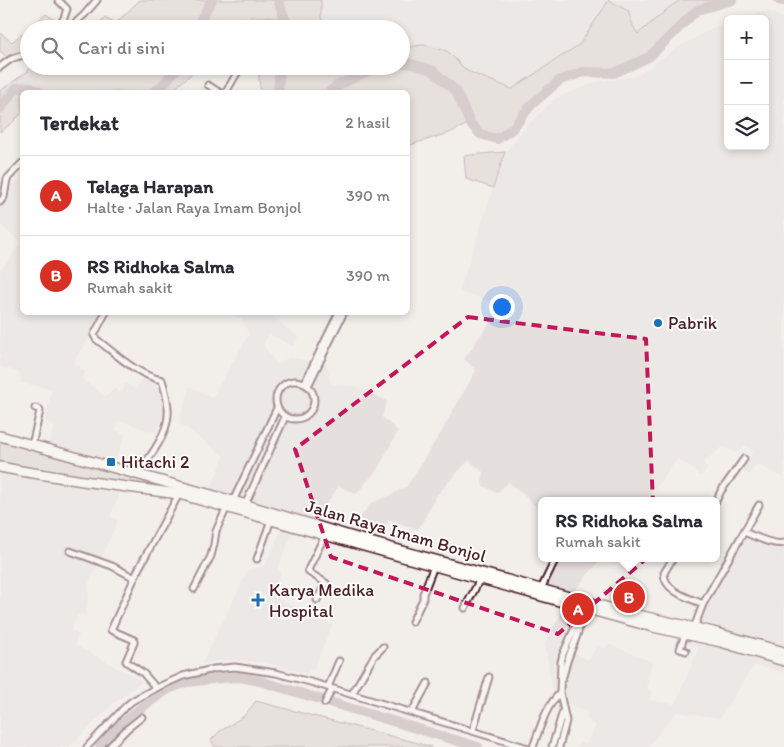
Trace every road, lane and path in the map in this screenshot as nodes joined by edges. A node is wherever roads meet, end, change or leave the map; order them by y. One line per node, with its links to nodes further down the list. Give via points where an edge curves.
1 (58, 0): 3 (street, via 67,10)
2 (97, 0): 4 (street)
3 (63, 20)
4 (78, 20)
5 (20, 56): 6 (street)
6 (0, 67)
7 (236, 75): 10 (street)
8 (208, 85): 9 (street)
9 (216, 90)
10 (227, 90)
11 (20, 165): 12 (street, via 7,179)
12 (0, 202)
13 (104, 315): 24 (street, via 94,335 96,339 145,375 162,380 164,387 168,421 157,447)
14 (338, 315): 16 (street)
15 (342, 315): 16 (street)
16 (306, 385): 18 (street, via 293,381 282,386 276,396); 19 (street, via 314,396 310,412 301,418)
17 (35, 408): 21 (street, via 40,410)
18 (278, 408): 19 (street); 25 (street)
19 (285, 417): 26 (street)
20 (0, 436): 21 (highway, Jalan Raya Imam Bonjol)
21 (32, 445): 24 (highway, Jalan Raya Imam Bonjol)
22 (744, 459): 28 (street)
23 (0, 466): 27 (highway, Jalan Raya Imam Bonjol)
24 (137, 474): 29 (highway, Jalan Raya Imam Bonjol)
25 (245, 476): 26 (street); 29 (street)
26 (256, 480): 30 (street)
27 (179, 494): 29 (highway, Jalan Raya Imam Bonjol); 42 (street)
28 (718, 497)
29 (230, 504): 30 (highway, Jalan Raya Imam Bonjol); 32 (highway, Jalan Raya Imam Bonjol); 45 (street, via 216,531 211,556)
30 (245, 505): 36 (highway, Jalan Raya Imam Bonjol)
31 (759, 505): 33 (street)
32 (271, 520): 34 (highway, Jalan Raya Imam Bonjol); 38 (street)
33 (744, 532): 35 (street, via 775,543); 47 (street)
34 (325, 535): 36 (highway, Jalan Raya Imam Bonjol); 46 (street, via 308,572 326,583)
35 (784, 542)
36 (363, 543): 41 (highway, Jalan Raya Imam Bonjol); 44 (highway, Jalan Raya Imam Bonjol)
37 (70, 552): 42 (street, via 112,566)
38 (257, 559)
39 (554, 562): 44 (street)
40 (669, 562): 47 (street, via 664,573 668,586)
41 (434, 566): 43 (highway, Jalan Raya Imam Bonjol); 50 (street)
42 (135, 578): 60 (street, via 111,630 134,640 126,661 144,673)
43 (480, 579): 48 (street); 49 (highway, Jalan Raya Imam Bonjol)
44 (541, 588): 51 (highway, Jalan Raya Imam Bonjol)
45 (194, 589)
46 (317, 600)
47 (703, 604): 51 (street)
48 (466, 608)
49 (584, 608): 52 (highway, Jalan Raya Imam Bonjol); 62 (street)
50 (412, 622)
51 (694, 628): 55 (highway, Jalan Raya Imam Bonjol)
52 (686, 633): 54 (street, via 680,649); 57 (highway, Jalan Raya Imam Bonjol)
53 (383, 647): 63 (street, via 374,656)
54 (686, 652)
55 (784, 652)
56 (339, 661): 61 (street)
57 (784, 661)
58 (489, 677): 68 (street)
59 (428, 683): 66 (street)
60 (156, 688): 61 (street, via 183,676 230,668 276,673); 69 (street, via 132,701)
61 (330, 688): 63 (street); 64 (street)
62 (560, 693): 65 (street); 72 (street, via 549,707)
63 (352, 694): 66 (street)
64 (325, 703)
65 (563, 711): 73 (street); 74 (street, via 566,721)
66 (412, 712): 68 (street)
67 (142, 717): 70 (street)
68 (473, 730): 71 (street)
69 (86, 747)
70 (109, 747)
71 (525, 747)
72 (532, 747)
73 (552, 747)
74 (559, 747)

